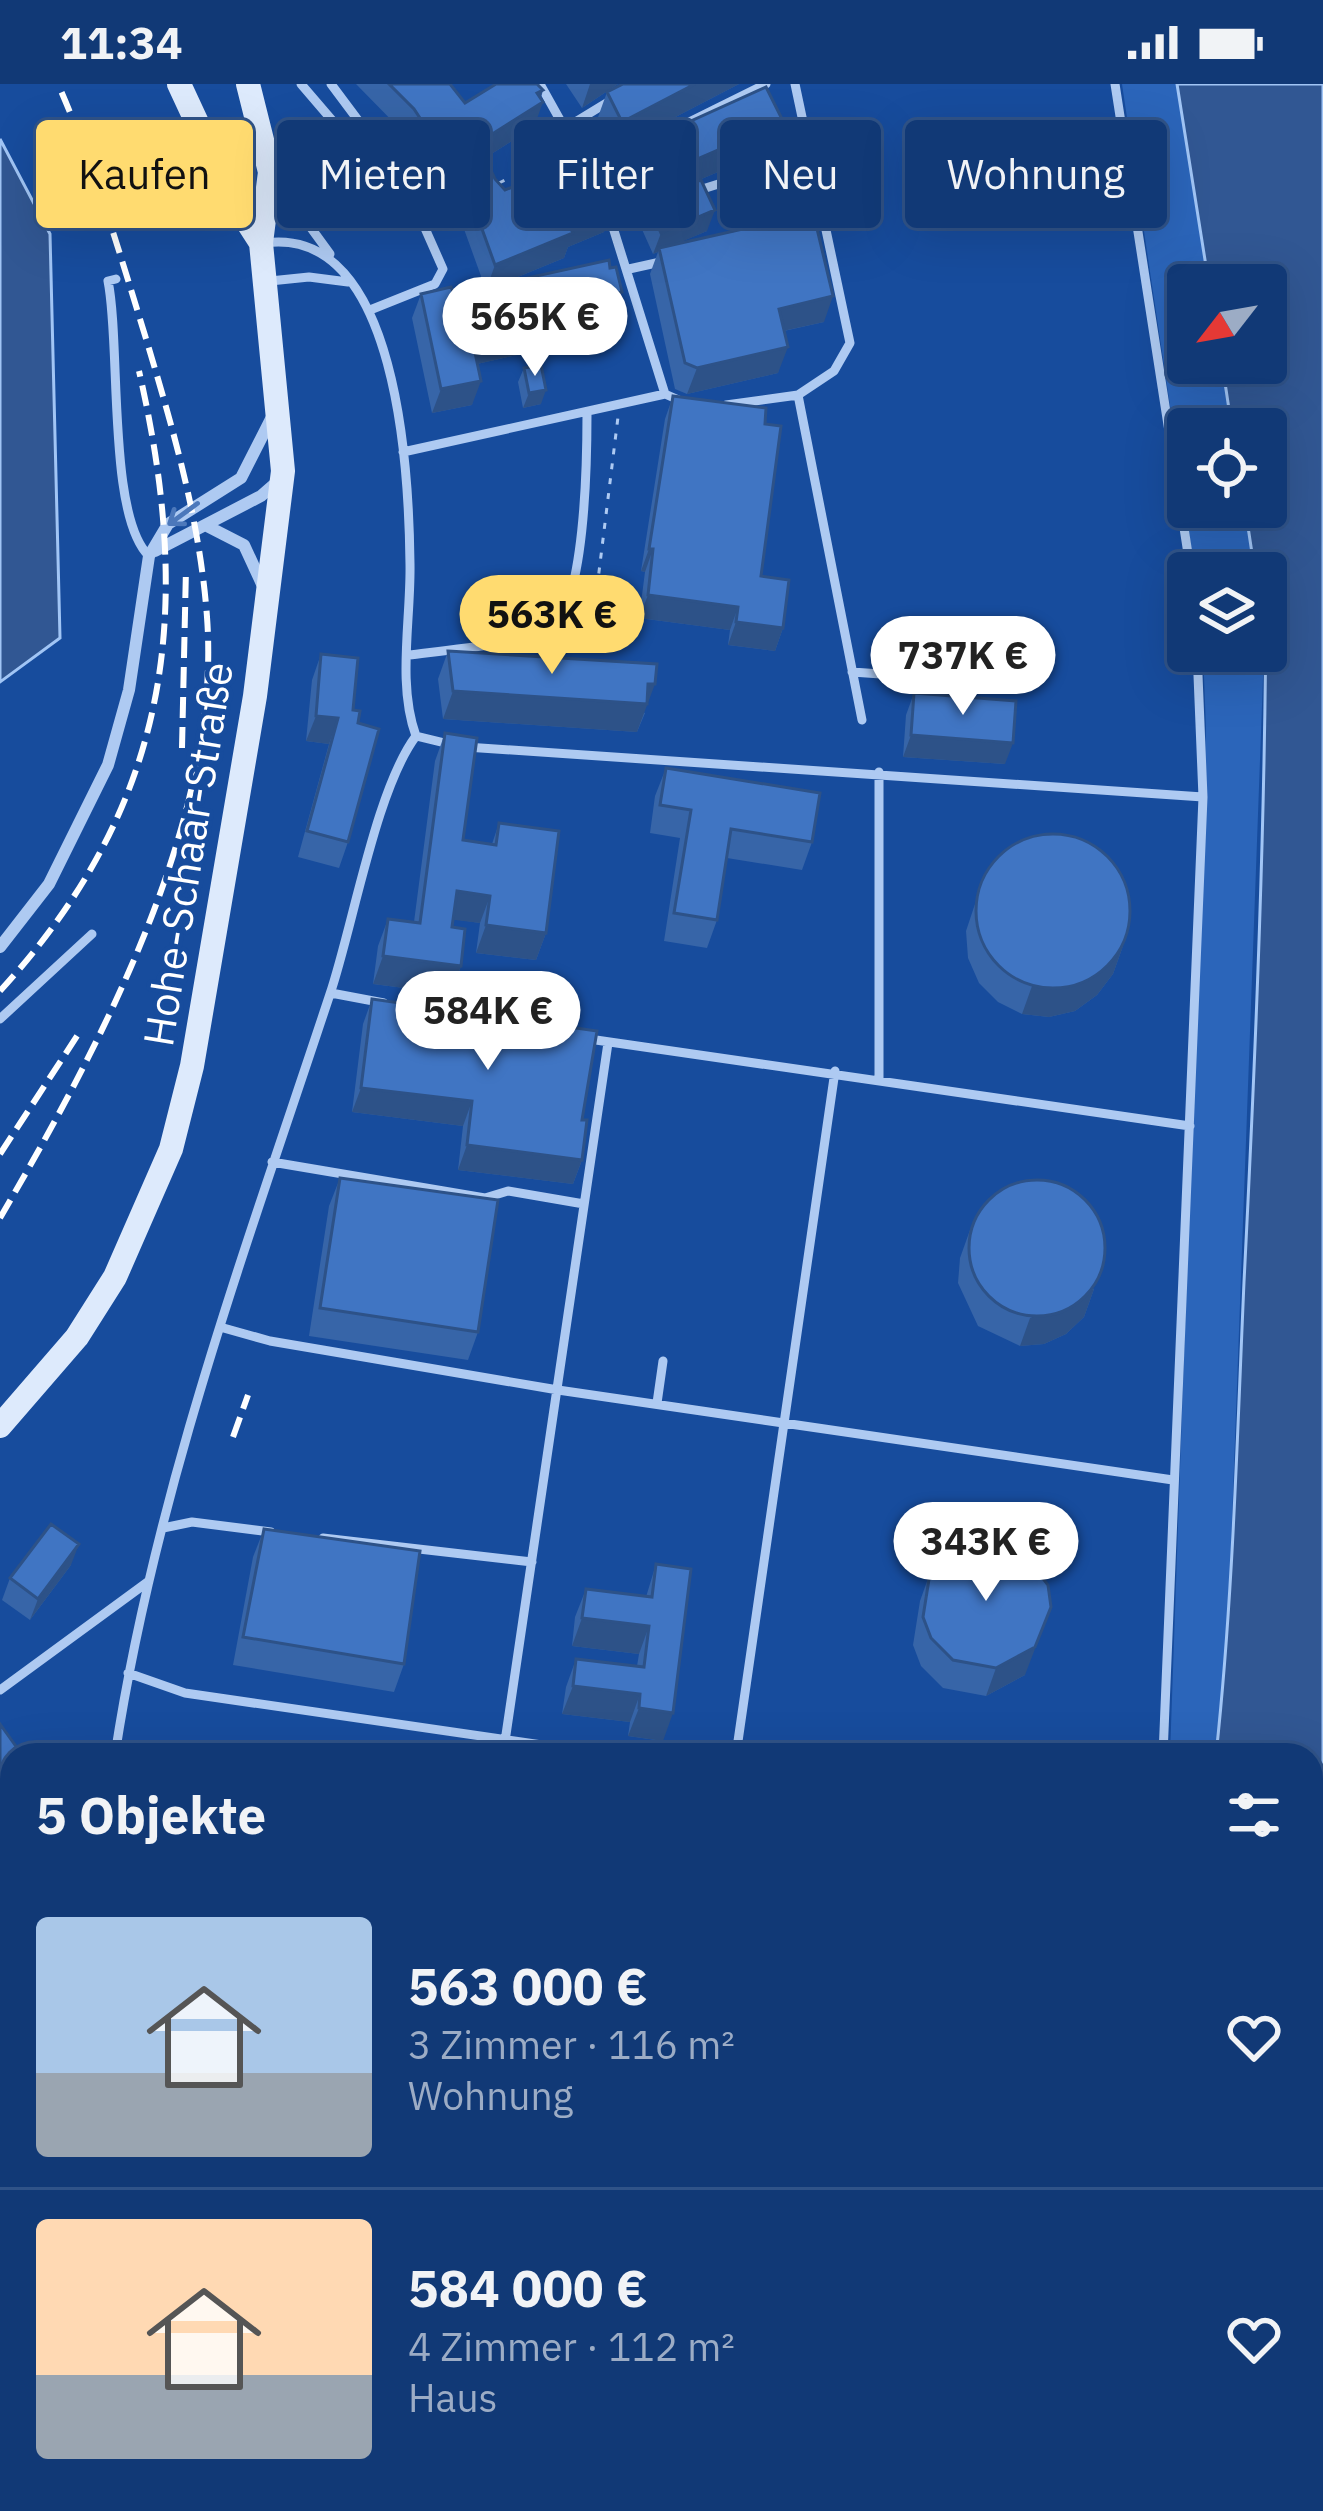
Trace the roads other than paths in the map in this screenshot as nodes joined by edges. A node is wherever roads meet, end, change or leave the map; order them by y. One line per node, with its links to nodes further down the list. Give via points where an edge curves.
1 (179, 84): 10 (main road, Hohe-Schaar-Straße)
2 (248, 84): 16 (main road, Hohe-Schaar-Straße)
3 (301, 84): 11 (lane)
4 (331, 84): 12 (lane)
5 (540, 84): 13 (lane)
6 (766, 84): 15 (lane)
7 (795, 84): 31 (lane, via 850,344 834,371)
8 (1115, 84): 42 (lane)
9 (621, 95): 14 (lane)
10 (200, 120)
11 (331, 120)
12 (359, 120)
13 (563, 120)
14 (579, 120)
15 (693, 120)
16 (270, 172): 21 (main road, Hohe-Schaar-Straße); 24 (lane)
17 (696, 194): 22 (lane, via 728,181 741,192 745,241)
18 (251, 228): 21 (main road, Hohe-Schaar-Straße)
19 (428, 228): 29 (lane, via 441,280)
20 (616, 228): 25 (lane)
21 (261, 243): 24 (lane, via 307,244); 27 (main road, Hohe-Schaar-Straße)
22 (722, 247)
23 (676, 258): 25 (lane)
24 (339, 269): 28 (lane)
25 (629, 269): 30 (lane)
26 (116, 279): 43 (lane, via 108,281 125,499 134,536)
27 (266, 282): 28 (lane, via 327,277); 32 (main road, Hohe-Schaar-Straße)
28 (353, 284): 29 (lane)
29 (370, 310): 36 (lane)
30 (665, 394): 34 (lane); 35 (lane)
31 (797, 395): 33 (lane); 46 (lane)
32 (279, 399): 37 (main road, Hohe-Schaar-Straße); 38 (street, via 253,461)
33 (719, 406)
34 (700, 409)
35 (587, 414): 36 (lane); 45 (lane, via 582,523 566,615 546,633)
36 (403, 452): 45 (lane)
37 (283, 471): 39 (street); 40 (main road, Hohe-Schaar-Straße)
38 (231, 489): 39 (street); 43 (street, one-way to 43, via 180,514)
39 (261, 496): 40 (street); 41 (street)
40 (280, 515): 44 (main road, Hohe-Schaar-Straße)
41 (204, 525): 43 (street); 44 (street, via 248,551)
42 (1187, 552)
43 (149, 556): 54 (street, via 129,690 108,765 49,884)
44 (267, 610): 70 (main road, Hohe-Schaar-Straße, via 192,1066 171,1149 115,1276 77,1337)
45 (409, 655): 50 (lane, via 406,708)
46 (852, 672): 48 (lane); 49 (lane)
47 (1198, 672): 52 (lane)
48 (967, 680)
49 (862, 720)
50 (416, 736): 51 (lane, via 589,758); 55 (lane, via 396,770)
51 (879, 772): 52 (lane); 61 (lane)
52 (1203, 797): 62 (lane)
53 (92, 934): 57 (lane)
54 (0, 947)
55 (331, 993): 56 (lane); 63 (lane)
56 (400, 1006)
57 (0, 1019)
58 (585, 1039): 59 (lane)
59 (608, 1043): 60 (lane); 64 (lane)
60 (835, 1071): 61 (lane); 69 (lane)
61 (879, 1078): 62 (lane)
62 (1190, 1126): 71 (lane)
63 (272, 1162): 64 (lane, via 485,1198 508,1191); 65 (lane)
64 (584, 1204): 67 (lane)
65 (220, 1327): 67 (lane); 72 (lane)
66 (663, 1361): 68 (lane)
67 (558, 1390): 68 (lane); 75 (lane)
68 (657, 1403): 69 (lane)
69 (783, 1422): 71 (lane); 82 (lane)
70 (0, 1426)
71 (1173, 1480): 83 (lane)
72 (163, 1528): 73 (lane, via 192,1522); 76 (lane)
73 (279, 1532)
74 (302, 1535): 75 (lane)
75 (532, 1562): 79 (lane)
76 (149, 1581): 77 (lane); 78 (lane)
77 (128, 1673): 79 (lane, via 184,1693); 80 (lane)
78 (0, 1690)
79 (505, 1741): 81 (lane)
80 (118, 1743)
81 (520, 1743)
82 (738, 1743)
83 (1163, 1743)

